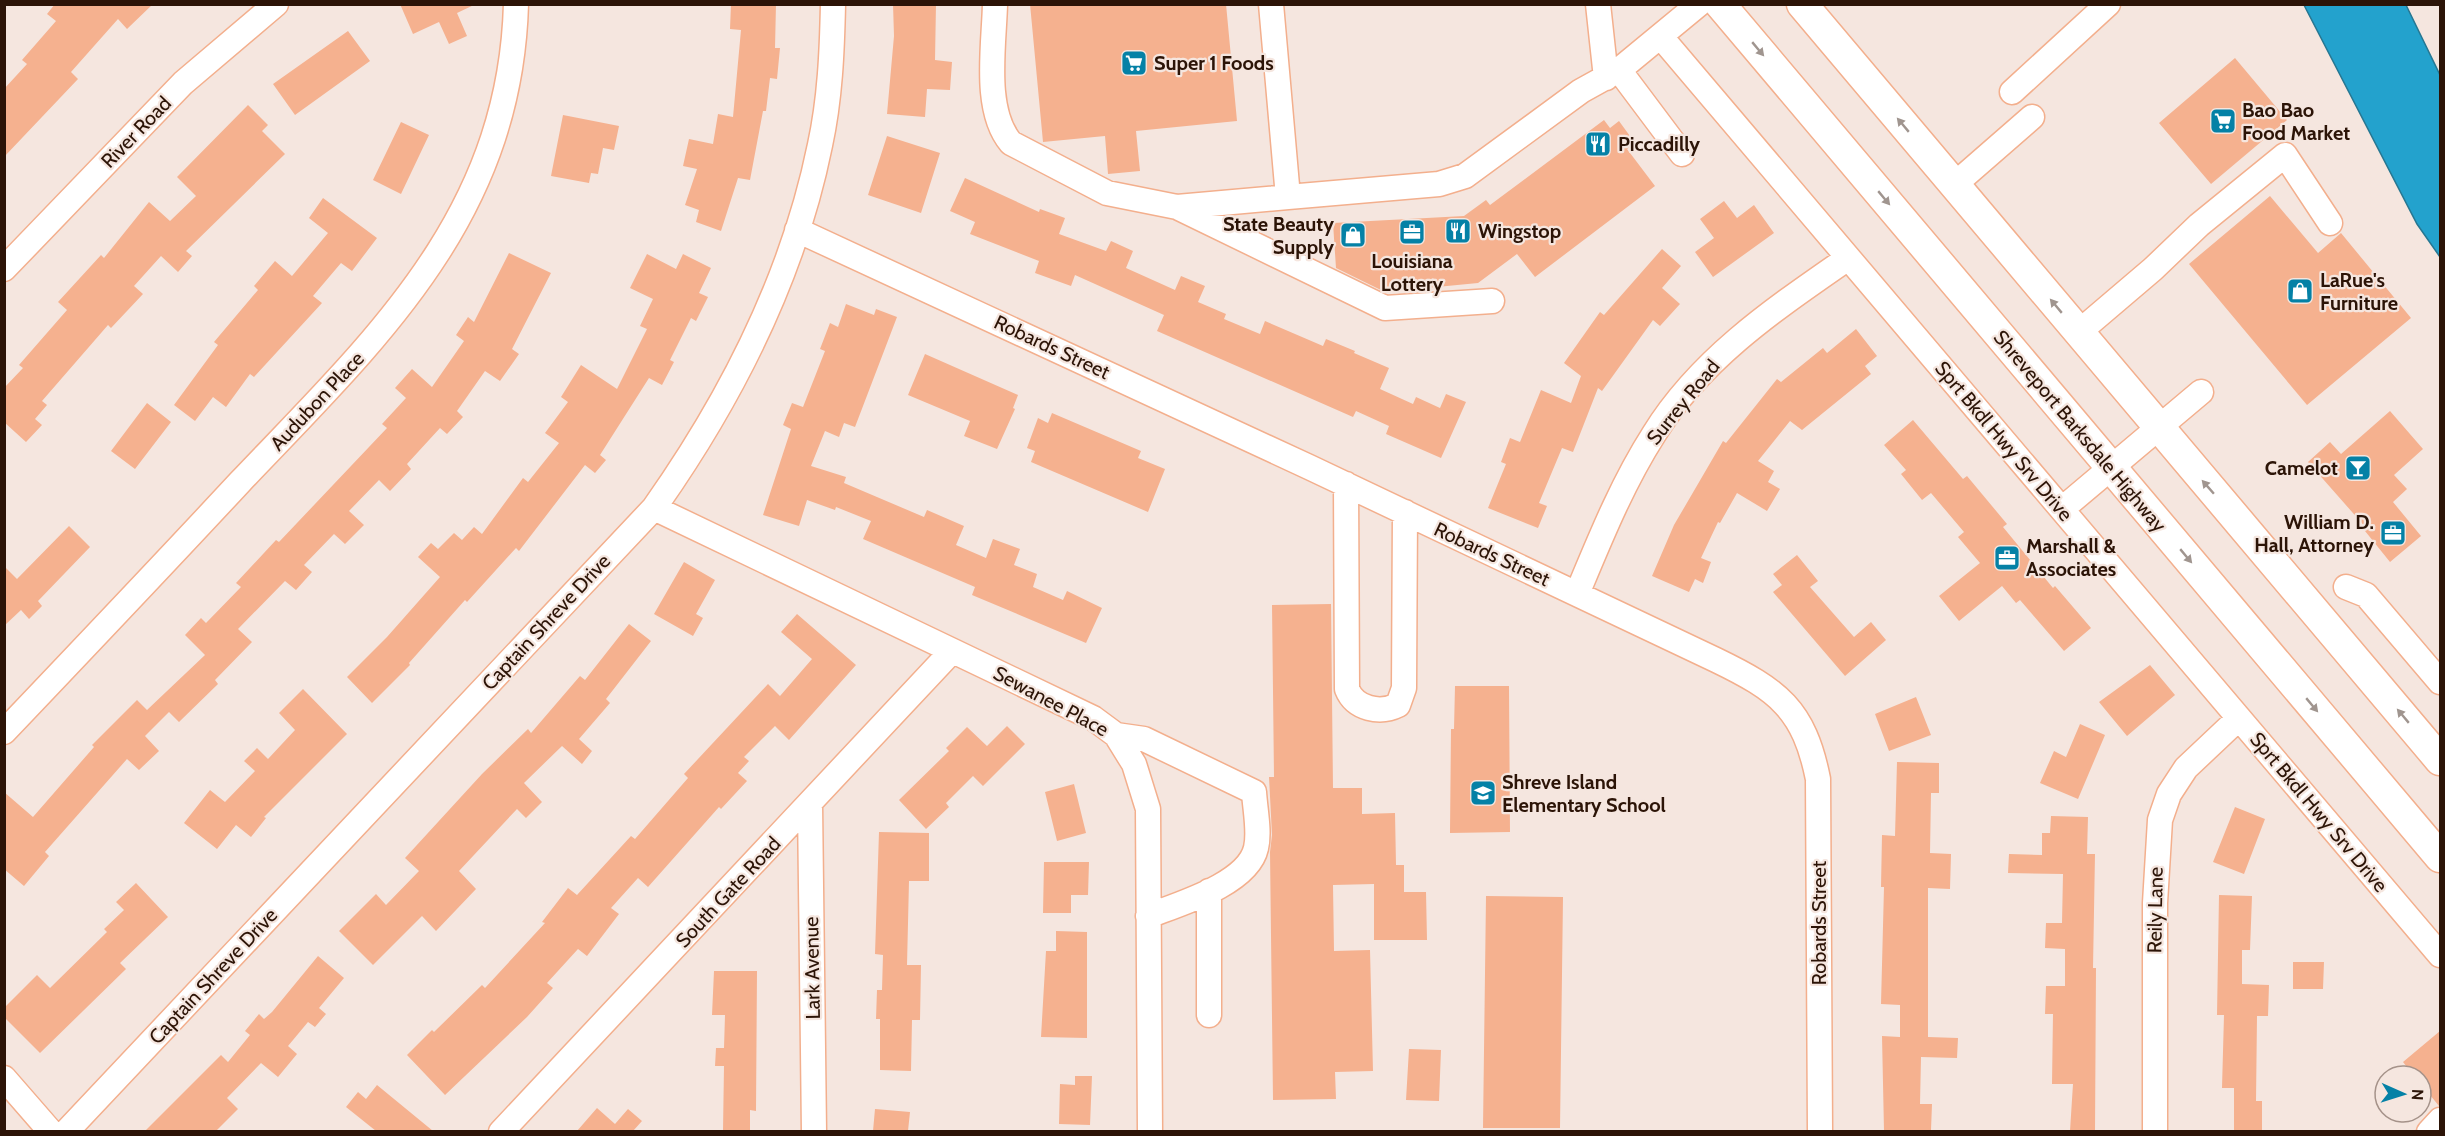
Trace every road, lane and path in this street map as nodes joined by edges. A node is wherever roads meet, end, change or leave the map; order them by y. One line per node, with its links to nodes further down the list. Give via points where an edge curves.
1 (276, 4): 22 (street, River Road, via 183,83)
2 (516, 4): 37 (street, Audubon Place, via 512,65 490,150 448,237 410,296 351,365)
3 (833, 4): 20 (street, Captain Shreve Drive, via 832,66 821,143)
4 (995, 4): 18 (street, via 994,112 1011,143 1107,193)
5 (1271, 4): 17 (street)
6 (1598, 4): 12 (street)
7 (1699, 4): 11 (street)
8 (1720, 4): 27 (main road, Shreveport Barksdale Highway, one-way to 27)
9 (1802, 4): 16 (main road, one-way to 9)
10 (2108, 4): 13 (street)
11 (1661, 38): 12 (street); 21 (street, Sprt Bkdl Hwy Srv Drive)
12 (1613, 74): 15 (street); 17 (street, via 1581,91 1473,172 1457,179 1439,184)
13 (2012, 92)
14 (2032, 117): 16 (street)
15 (1682, 154)
16 (1954, 185): 24 (main road, one-way to 16)
17 (1288, 197): 18 (street)
18 (1177, 207): 23 (street, via 1385,308)
19 (2330, 223): 24 (street, via 2285,155)
20 (797, 230): 28 (street, Robards Street); 29 (street, Captain Shreve Drive, via 768,308 731,386)
21 (1848, 258): 30 (street, Sprt Bkdl Hwy Srv Drive); 33 (street, Surrey Road, via 1770,312 1687,390 1655,432 1630,475)
22 (4, 269)
23 (1492, 301)
24 (2079, 332): 26 (main road)
25 (2201, 392): 26 (street)
26 (2158, 428): 27 (street); 39 (main road, one-way to 26)
27 (2111, 468): 30 (street); 41 (main road, Shreveport Barksdale Highway, one-way to 41)
28 (1346, 484): 31 (street, Robards Street); 31 (street, via 1347,689 1354,700 1377,710 1398,705 1404,688)
29 (654, 508): 34 (street, Sewanee Place); 49 (street, Captain Shreve Drive)
30 (2062, 509): 36 (street, Sprt Bkdl Hwy Srv Drive)
31 (1405, 512): 33 (street, Robards Street)
32 (2346, 587): 35 (street, via 2366,595)
33 (1577, 594): 53 (street, Robards Street, via 1765,686 1798,720 1811,748 1818,779)
34 (952, 651): 38 (street, Sewanee Place, via 1093,718); 40 (street, South Gate Road)
35 (2440, 682)
36 (2239, 718): 44 (street, Sprt Bkdl Hwy Srv Drive); 54 (street, Reily Lane, via 2186,768 2169,794 2160,820 2155,903)
37 (4, 732)
38 (1116, 735): 42 (street, via 1144,740 1254,792 1257,848 1251,861 1226,883); 43 (street, Sewanee Place, via 1134,764 1148,809)
39 (2440, 760)
40 (810, 804): 50 (street, South Gate Road); 51 (street, Lark Avenue)
41 (2440, 857)
42 (1209, 891): 43 (street); 45 (street)
43 (1148, 916): 52 (street, Sewanee Place)
44 (2431, 954)
45 (1209, 1015)
46 (4, 1078): 48 (street)
47 (2440, 1120): 55 (street)
48 (51, 1131)
49 (66, 1131)
50 (501, 1131)
51 (814, 1131)
52 (1150, 1131)
53 (1821, 1131)
54 (2155, 1131)
55 (2428, 1131)

